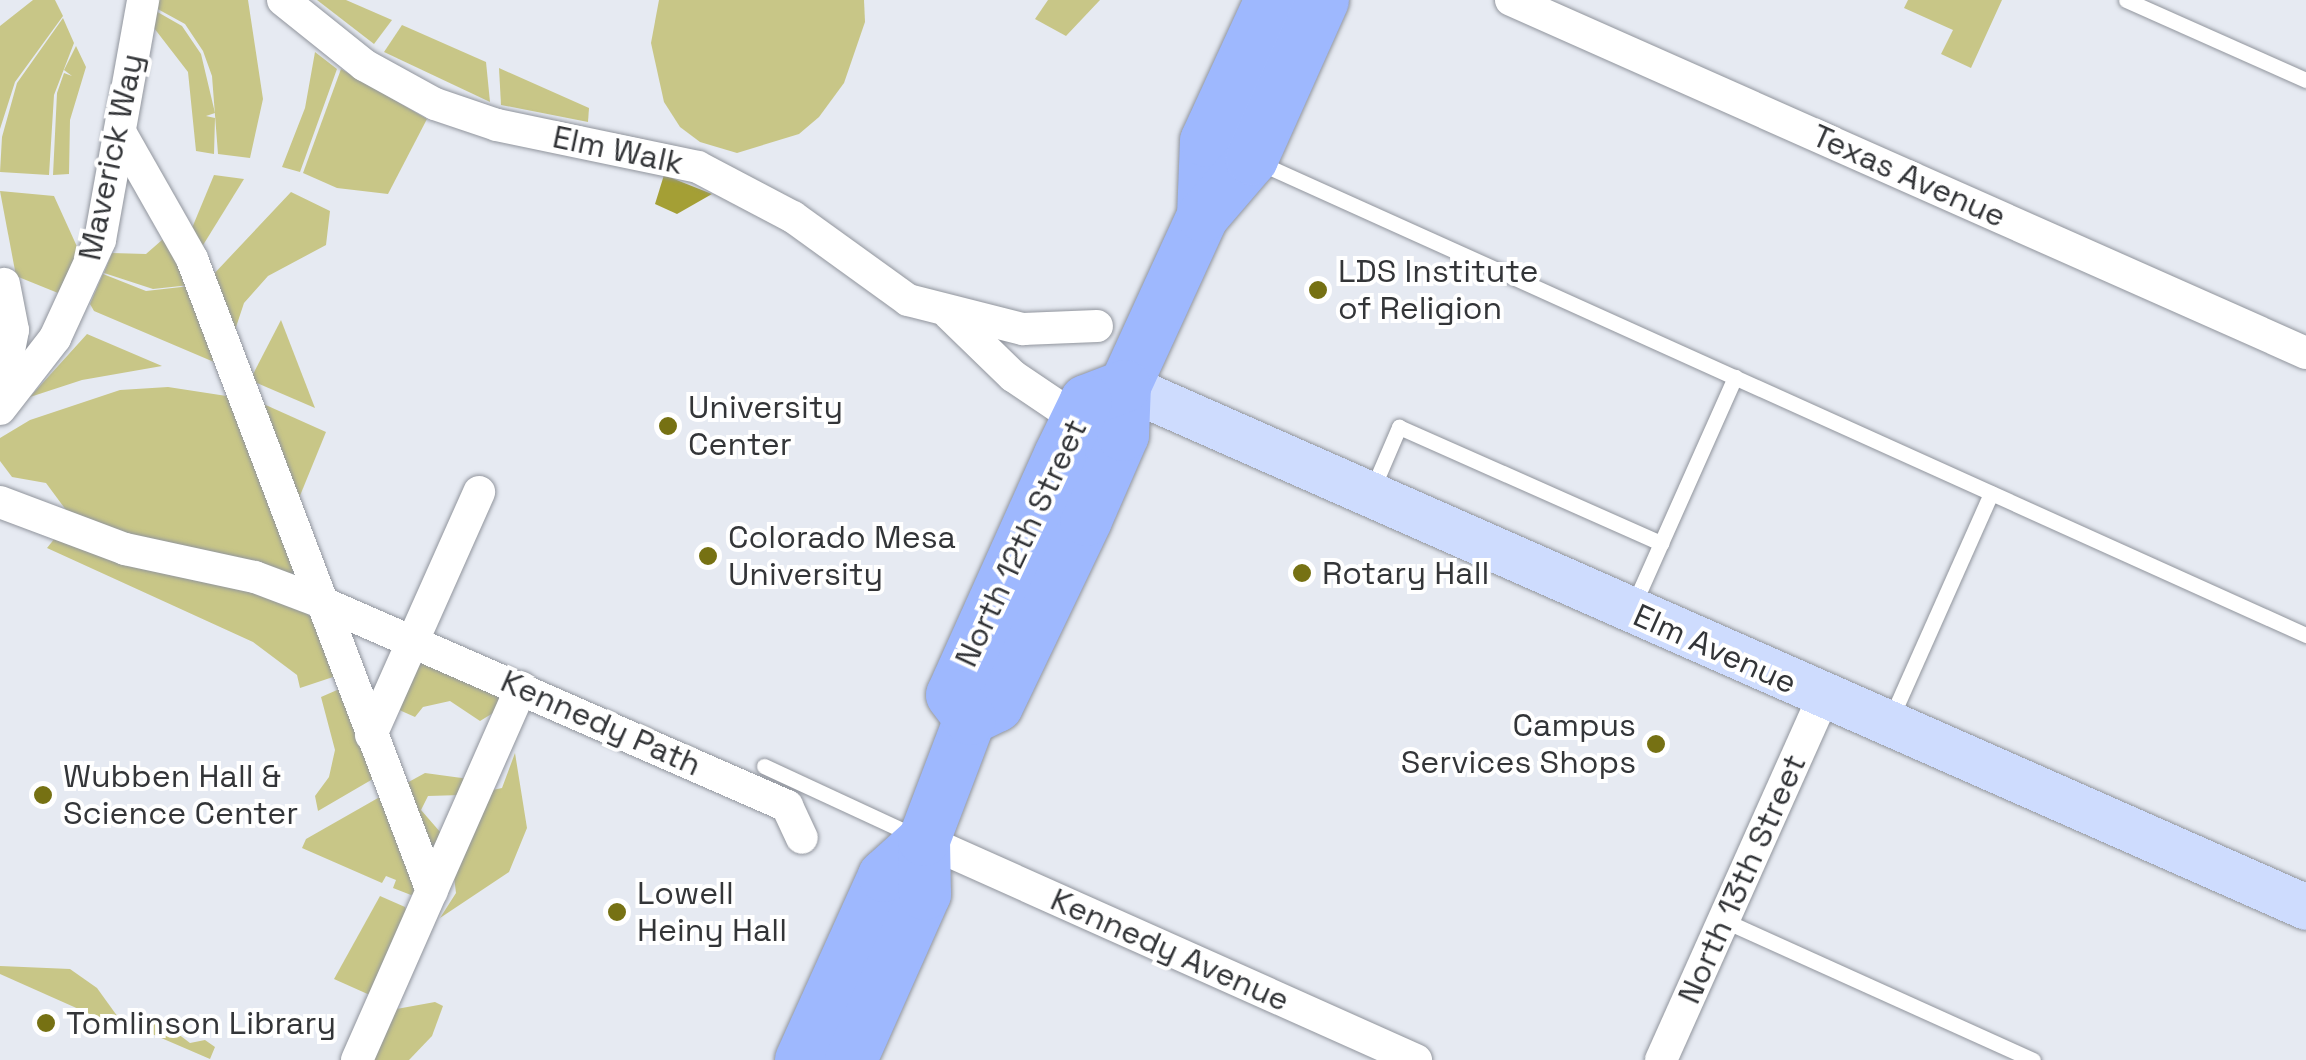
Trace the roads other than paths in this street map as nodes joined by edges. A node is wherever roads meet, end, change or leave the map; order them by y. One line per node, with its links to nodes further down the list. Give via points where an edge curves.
1 (143, 0): 8 (street, Maverick Way)
2 (283, 0): 12 (street, Elm Walk, via 364,66 435,104 497,124 698,167 793,217 895,293)
3 (1271, 0): 10 (main road, North 12th Street, via 1206,141)
4 (1323, 0): 9 (main road, North 12th Street)
5 (1511, 0): 14 (street, Texas Avenue)
6 (2126, 0): 7 (lane)
7 (2306, 80)
8 (120, 132): 18 (street, Maverick Way, via 100,240 70,312); 26 (street, via 192,259)
9 (1252, 160): 10 (main road, North 12th Street); 15 (lane)
10 (1203, 216): 16 (main road, North 12th Street)
11 (4, 284): 17 (street, via 13,330)
12 (949, 314): 13 (street, Elm Walk, via 1023,328); 19 (street, Elm Walk, via 1013,376)
13 (1097, 326)
14 (2306, 353)
15 (1735, 377): 22 (lane); 25 (lane)
16 (1125, 386): 23 (street, Elm Avenue); 36 (main road, North 12th Street, via 1124,435 997,706 970,719)
17 (0, 398)
18 (0, 409)
19 (1062, 409)
20 (0, 485): 24 (street)
21 (479, 492): 29 (street)
22 (1991, 493): 28 (lane); 32 (lane)
23 (1370, 495): 25 (lane, via 1399,427); 27 (street, Elm Avenue)
24 (12, 506): 26 (street, Kennedy Path, via 139,553 255,577)
25 (1661, 543): 27 (lane)
26 (321, 602): 29 (street, Kennedy Path); 33 (street)
27 (1631, 612): 31 (street, Elm Avenue)
28 (2306, 635)
29 (414, 641): 30 (street, Kennedy Path); 33 (street)
30 (521, 688): 35 (street, Kennedy Path, via 787,806); 37 (street)
31 (1823, 697): 32 (street, Elm Avenue); 39 (street, North 13th Street)
32 (1888, 725): 38 (street, Elm Avenue)
33 (371, 735): 37 (street)
34 (764, 766): 36 (lane)
35 (802, 838)
36 (924, 840): 41 (main road, North 12th Street, via 884,876); 42 (main road, North 12th Street, via 925,894); 43 (street, Kennedy Avenue)
37 (432, 891): 40 (street)
38 (2306, 908)
39 (1723, 920): 44 (street, North 13th Street); 45 (lane)
40 (357, 1060)
41 (801, 1060)
42 (850, 1060)
43 (1416, 1060)
44 (1661, 1060)
45 (2033, 1060)

